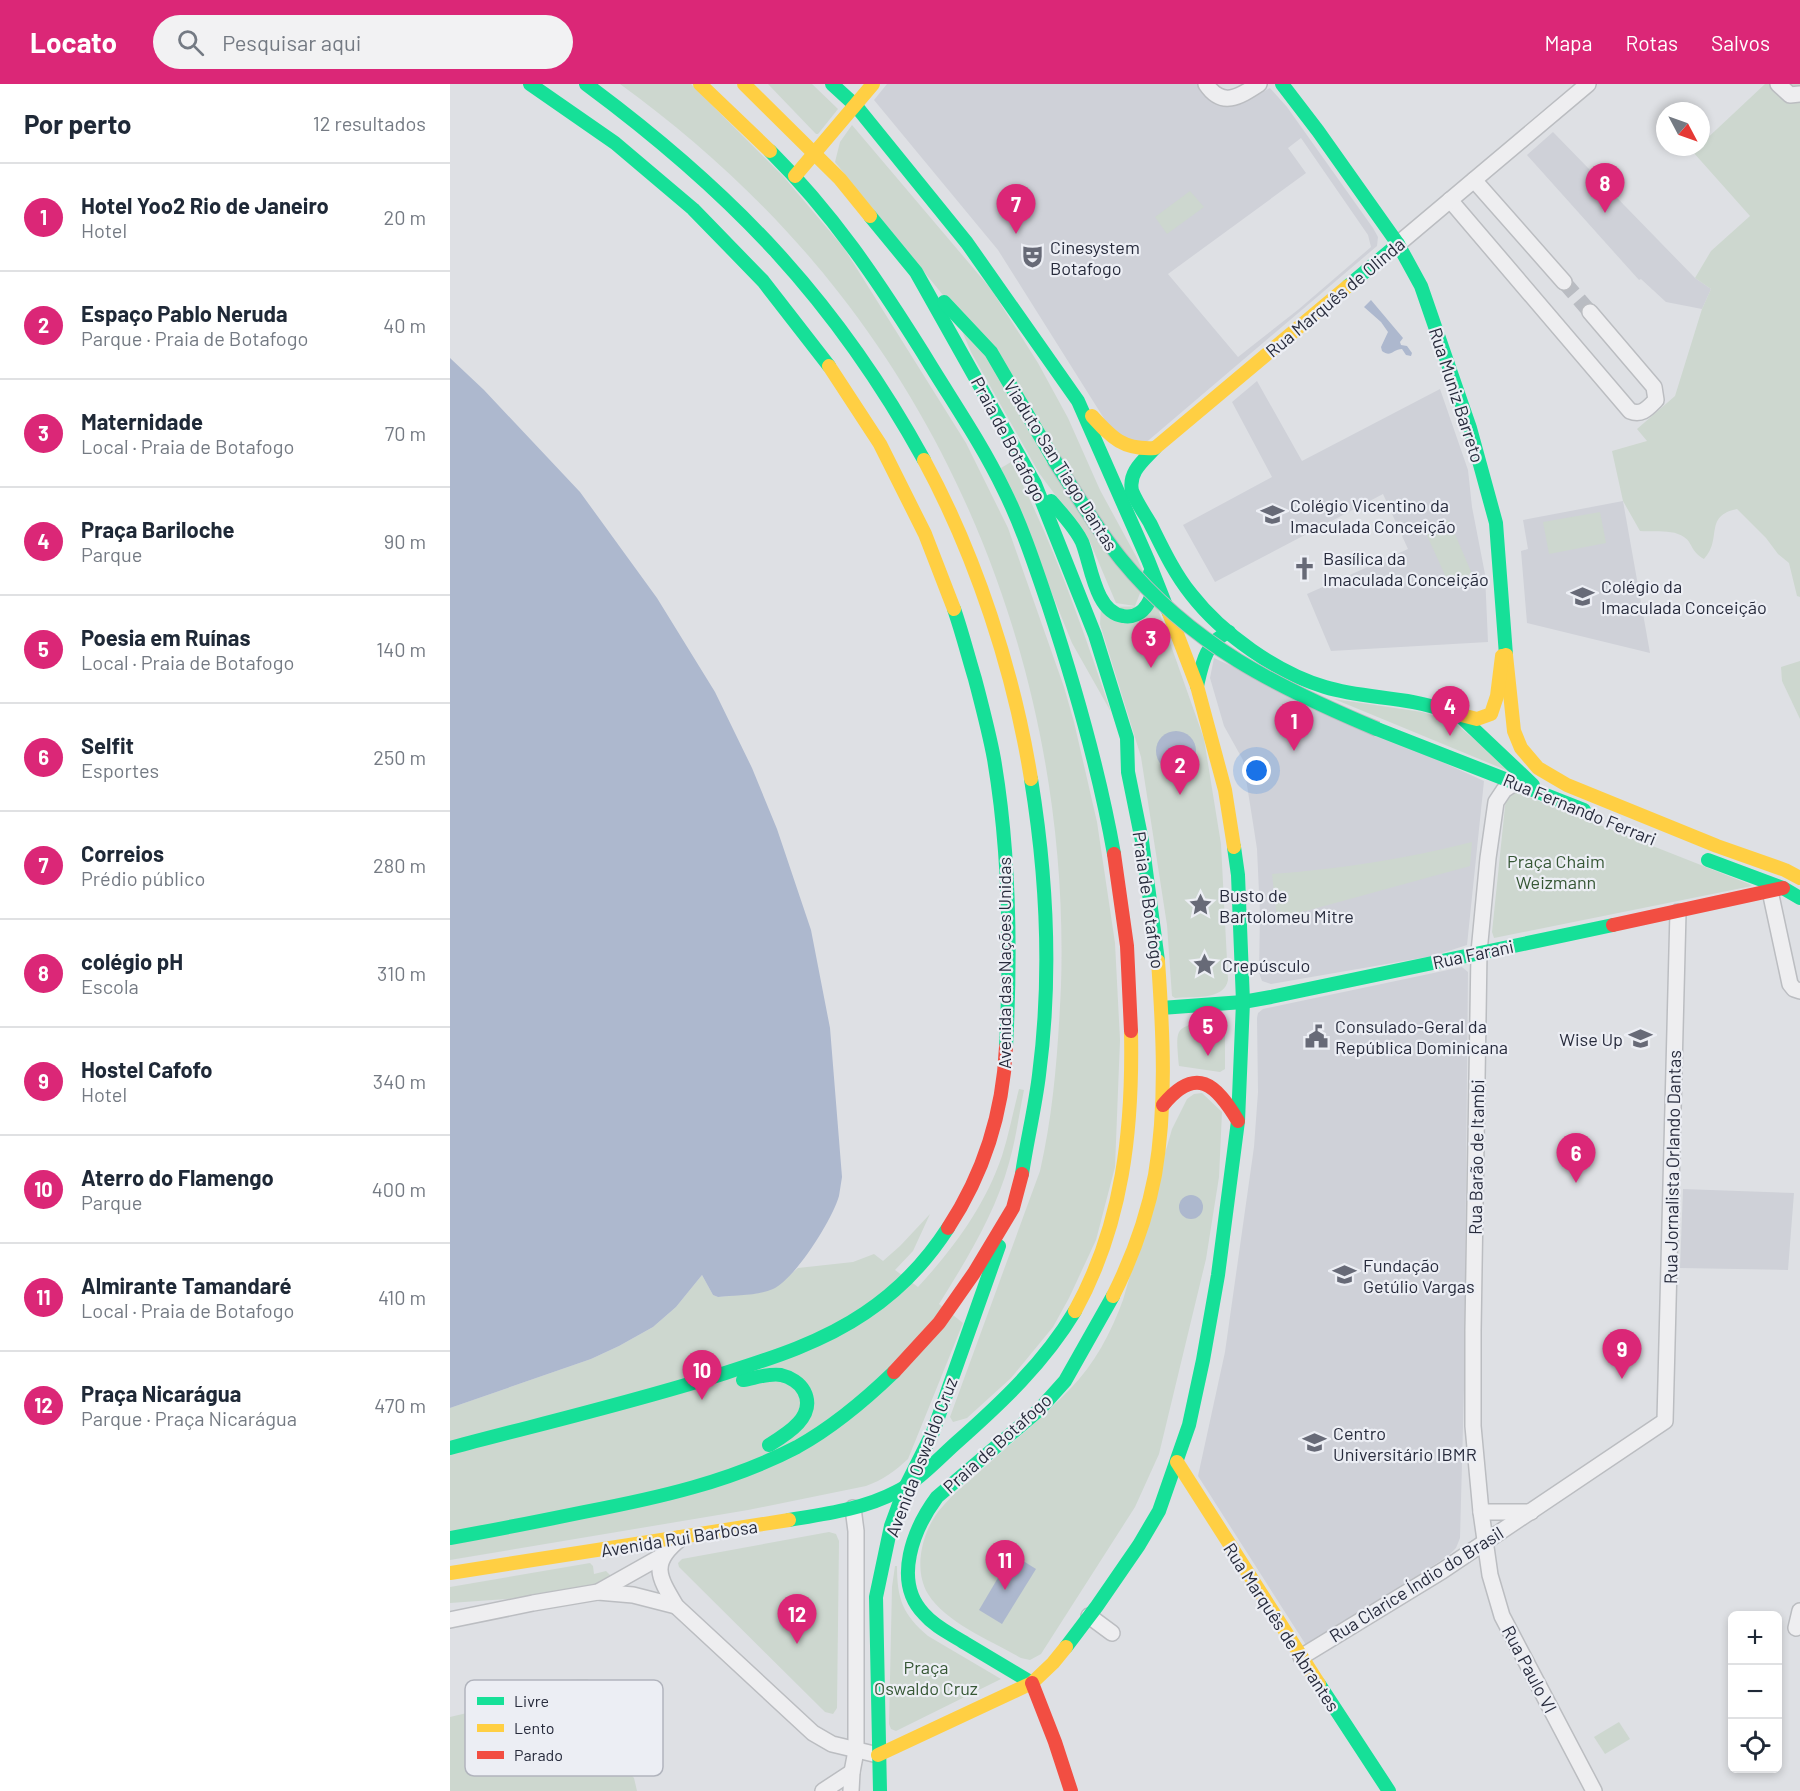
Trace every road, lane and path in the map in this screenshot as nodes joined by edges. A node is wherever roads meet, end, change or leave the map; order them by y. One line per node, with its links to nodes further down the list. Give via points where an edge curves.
1 (530, 84): 54 (main road, Avenida das Nações Unidas, via 572,110 656,174 714,228 793,317 854,400 909,501 955,606 988,729 1004,842 1008,924 1004,1076 986,1154 950,1223 927,1257 900,1286 826,1336 790,1352)
2 (586, 84): 50 (main road, Avenida das Nações Unidas, via 713,184 791,264 837,322 929,467 978,582 1031,774 1046,894 1042,1059 1034,1119)
3 (700, 84): 15 (main road, Praia de Botafogo)
4 (744, 84): 14 (main road, Praia de Botafogo)
5 (832, 84): 13 (main road)
6 (873, 84): 13 (main road)
7 (1206, 84): 8 (street, via 1215,96 1225,99 1246,93)
8 (1258, 84)
9 (1282, 84): 18 (main road, Rua Muniz Barreto)
10 (1588, 84): 16 (street, Rua Marquês de Olinda)
11 (1778, 84): 12 (street, via 1790,94)
12 (1800, 94)
13 (856, 106): 14 (main road); 22 (main road, via 967,243)
14 (816, 154): 15 (main road); 19 (main road, Praia de Botafogo)
15 (795, 176): 28 (main road, Praia de Botafogo, via 855,249 1004,487)
16 (1474, 180): 17 (street, Rua Marquês de Olinda); 20 (street)
17 (1450, 200): 18 (street, Rua Marquês de Olinda); 21 (street, via 1630,411 1643,412 1656,400 1654,387)
18 (1398, 244): 23 (main road, Rua Marquês de Olinda); 27 (main road, Rua Muniz Barreto, via 1421,286 1470,428 1496,523)
19 (916, 272): 24 (main road, Praia de Botafogo); 33 (main road, Viaduto San Tiago Dantas, bridge, via 991,352 1054,460 1120,558 1150,591 1242,664 1300,696)
20 (1564, 282)
21 (1590, 312)
22 (1078, 401): 23 (main road, via 1118,443 1134,449); 25 (main road)
23 (1155, 448): 26 (main road, via 1134,472 1132,491 1190,593)
24 (1035, 484): 25 (main road, via 1081,541 1105,607 1113,614 1136,614 1149,602 1152,584); 34 (main road, Praia de Botafogo, via 1095,635 1127,738)
25 (1148, 560): 30 (main road)
26 (1229, 632): 30 (main road, via 1216,638 1204,660); 32 (main road, via 1281,668 1323,687 1419,702)
27 (1505, 644): 32 (main road, Rua Muniz Barreto, via 1491,714 1483,718); 39 (main road, Rua Fernando Ferrari, via 1514,730 1521,748 1538,768 1567,785)
28 (1065, 651): 29 (main road); 51 (main road, Praia de Botafogo, via 1112,845 1128,960 1131,1124)
29 (1085, 678)
30 (1197, 686): 45 (main road, via 1225,790 1238,875)
31 (1104, 709): 34 (main road)
32 (1459, 715): 36 (main road)
33 (1377, 729): 35 (main road, Rua Fernando Ferrari)
34 (1128, 771): 46 (main road, Praia de Botafogo, via 1157,947)
35 (1515, 782): 36 (main road, Rua Fernando Ferrari); 43 (street, Rua Barão de Itambi, via 1496,802)
36 (1539, 791): 37 (main road, Rua Fernando Ferrari)
37 (1593, 813)
38 (1700, 857): 40 (main road)
39 (1800, 878)
40 (1776, 890): 41 (main road); 42 (main road, Rua Farani); 44 (street, via 1790,984)
41 (1800, 898)
42 (1678, 912): 43 (main road, Rua Farani); 56 (street, Rua Jornalista Orlando Dantas)
43 (1479, 952): 45 (main road, Rua Farani); 63 (street, Rua Barão de Itambi, via 1473,1426)
44 (1800, 991)
45 (1243, 1002): 46 (main road, Rua Farani); 48 (main road)
46 (1161, 1008): 47 (main road, Praia de Botafogo)
47 (1163, 1105): 48 (main road, via 1177,1089 1200,1083 1221,1093); 49 (main road, Praia de Botafogo)
48 (1238, 1121): 58 (main road, via 1203,1360)
49 (1155, 1175): 51 (main road); 59 (main road, Praia de Botafogo, via 1128,1265 1065,1381 1039,1410)
50 (1014, 1204): 60 (main road, Avenida Oswaldo Cruz, via 933,1432); 61 (main road, Avenida das Nações Unidas, via 948,1313 919,1348 866,1399 828,1428 760,1465)
51 (1106, 1242): 52 (main road, Praia de Botafogo)
52 (1063, 1331): 53 (main road); 60 (main road, Praia de Botafogo, via 1009,1394)
53 (1031, 1392)
54 (659, 1394): 57 (main road); 61 (main road, via 779,1375 801,1385 806,1394 806,1413 786,1435)
55 (1019, 1410): 59 (main road)
56 (1665, 1421): 64 (street, Rua Clarice Índio do Brasil)
57 (450, 1448)
58 (1177, 1462): 74 (main road, via 1159,1511); 78 (main road, Rua Marquês de Abrantes)
59 (950, 1484): 79 (main road, Praia de Botafogo, via 924,1514 911,1543 908,1581 913,1597 922,1613 937,1626)
60 (905, 1488): 62 (main road, Avenida Rui Barbosa); 81 (main road, Avenida Oswaldo Cruz, via 891,1526 876,1597)
61 (671, 1494): 65 (main road)
62 (853, 1508): 66 (main road, Avenida Rui Barbosa); 80 (street, Avenida Oswaldo Cruz)
63 (1481, 1512): 64 (street, Rua Clarice Índio do Brasil); 67 (street, Rua Barão de Itambi)
64 (1531, 1512): 67 (street, Rua Clarice Índio do Brasil)
65 (450, 1538)
66 (681, 1538): 68 (street); 69 (main road, Avenida Rui Barbosa)
67 (1487, 1540): 78 (street, Rua Clarice Índio do Brasil); 88 (street, Rua Paulo VI, via 1490,1575 1502,1616)
68 (660, 1563): 70 (street, Avenida Rui Barbosa); 71 (street); 72 (street, via 662,1582)
69 (450, 1573)
70 (598, 1592): 71 (street); 75 (street, Avenida Rui Barbosa)
71 (647, 1599): 72 (street)
72 (675, 1606): 80 (street, via 813,1733)
73 (1800, 1611): 76 (street)
74 (1089, 1616): 77 (street); 79 (main road, via 1053,1663)
75 (450, 1620)
76 (1796, 1628)
77 (1112, 1633)
78 (1301, 1656): 87 (main road, Rua Marquês de Abrantes)
79 (1032, 1683): 81 (main road); 86 (main road)
80 (856, 1751): 81 (street); 82 (street, Avenida Oswaldo Cruz)
81 (878, 1755): 85 (main road, Avenida Oswaldo Cruz)
82 (852, 1772): 83 (street); 84 (street, Avenida Oswaldo Cruz)
83 (823, 1791)
84 (851, 1791)
85 (880, 1791)
86 (1071, 1791)
87 (1389, 1791)
88 (1594, 1791)

